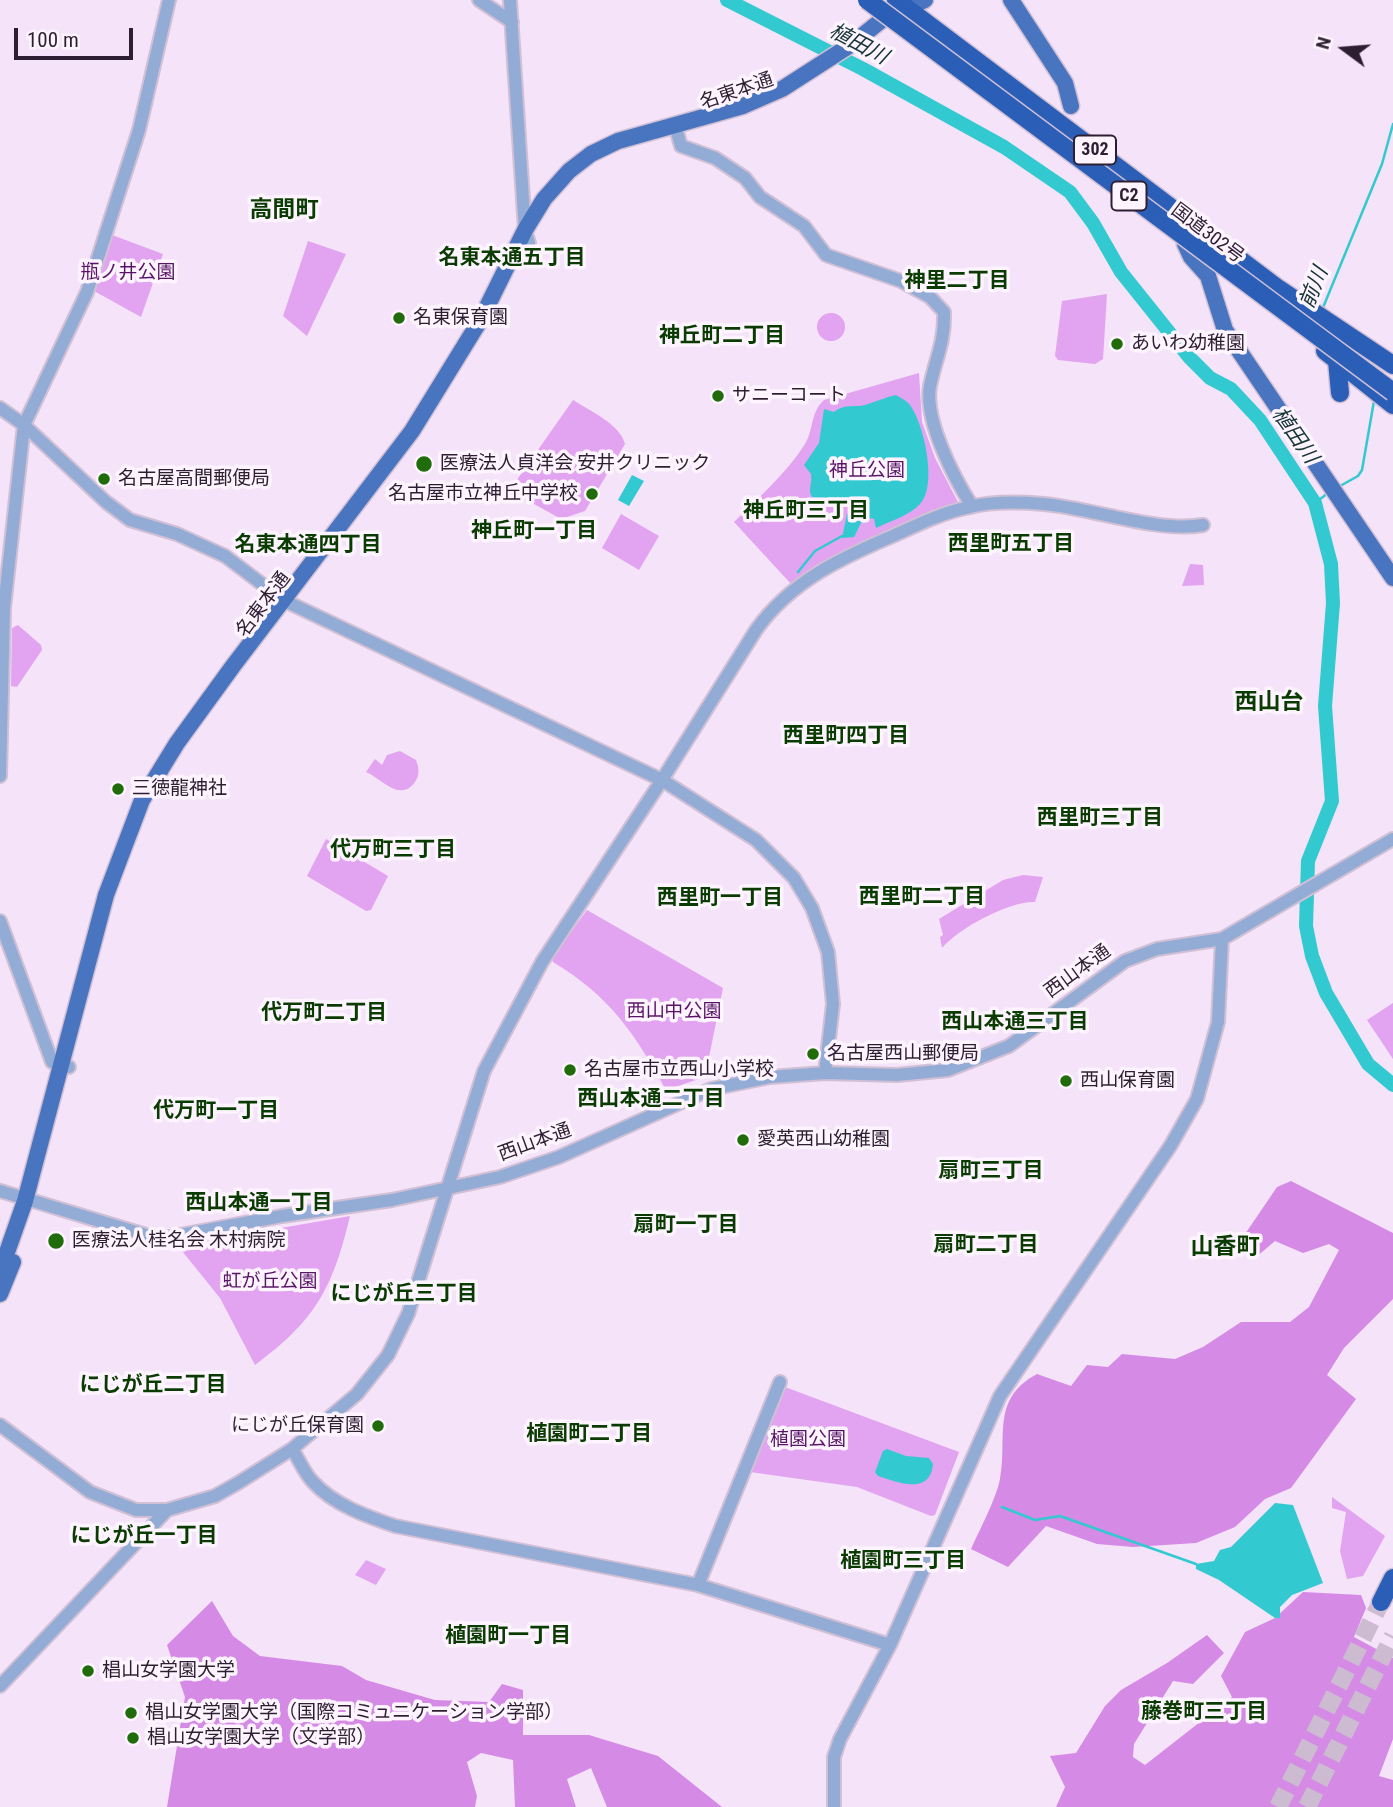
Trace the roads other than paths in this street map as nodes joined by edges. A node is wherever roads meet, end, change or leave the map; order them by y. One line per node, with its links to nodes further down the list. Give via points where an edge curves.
1 (169, 0): 24 (street, via 139,130 87,292)
2 (479, 0): 10 (street)
3 (510, 0): 10 (street)
4 (858, 0): 11 (highway, 国道302号 / 302)
5 (867, 0): 16 (highway, C2, bridge)
6 (885, 0): 16 (highway, C2)
7 (925, 0): 9 (main road, 名東本通)
8 (1011, 0): 12 (main road)
9 (902, 5): 11 (main road, 名東本通); 18 (highway, 国道302号 / 302)
10 (512, 22): 14 (street)
11 (887, 22): 13 (main road, 名東本通, via 782,89); 15 (highway, 国道302号 / 302)
12 (1071, 106)
13 (677, 129): 14 (main road, 名東本通, via 615,152 586,171 566,187); 25 (street, via 681,146 731,167 760,197 804,226 826,255 901,281 930,297 944,312 945,338 929,390 941,449)
14 (527, 237): 28 (main road, 名東本通, via 507,291 428,425)
15 (1185, 244): 17 (highway, 国道302号 / 302); 27 (main road, via 1208,276 1226,330)
16 (1248, 280): 18 (highway); 19 (highway, C2); 20 (highway, C2, bridge); 22 (highway, bridge)
17 (1337, 361): 21 (highway); 22 (highway, 国道302号 / 302)
18 (1393, 367)
19 (1393, 379)
20 (1393, 392)
21 (1340, 393)
22 (1393, 404)
23 (0, 408): 24 (street)
24 (24, 425): 28 (street, via 123,515 225,556); 29 (street, via 4,608)
25 (972, 506): 26 (street, via 1045,504 1191,527); 31 (street, via 853,553 771,608)
26 (1203, 525)
27 (1393, 578)
28 (287, 602): 31 (street); 35 (main road, 名東本通, via 184,746 140,823)
29 (2, 706): 30 (street)
30 (0, 776)
31 (662, 780): 36 (street, via 756,840 794,878 812,908 828,952 833,1004); 37 (street, via 542,962 484,1071)
32 (1393, 839): 34 (street)
33 (0, 921): 35 (street, via 52,1062)
34 (1222, 939): 36 (street, 西山本通, via 1157,950 1125,961 1025,1036 981,1059 923,1074); 49 (street, via 1218,1022 1197,1099 1171,1145 1000,1396)
35 (64, 1066): 39 (main road, 名東本通)
36 (825, 1073): 37 (street, 西山本通, via 770,1077 711,1089 559,1157)
37 (449, 1189): 39 (street, 西山本通, via 159,1239); 44 (street, via 418,1289 388,1354 357,1394)
38 (0, 1191): 39 (street, 西山本通)
39 (29, 1202): 40 (main road, 名東本通); 41 (main road, 名東本通)
40 (0, 1272)
41 (0, 1294)
42 (779, 1382): 47 (street)
43 (0, 1426): 45 (street, via 90,1492 136,1510)
44 (292, 1449): 45 (street, via 215,1496); 47 (street, via 312,1481 331,1496 358,1513 395,1526)
45 (167, 1510): 50 (street)
46 (1393, 1578): 48 (highway)
47 (698, 1585): 49 (street)
48 (1381, 1602)
49 (890, 1645): 51 (street, via 834,1757)
50 (0, 1686)
51 (834, 1807)

